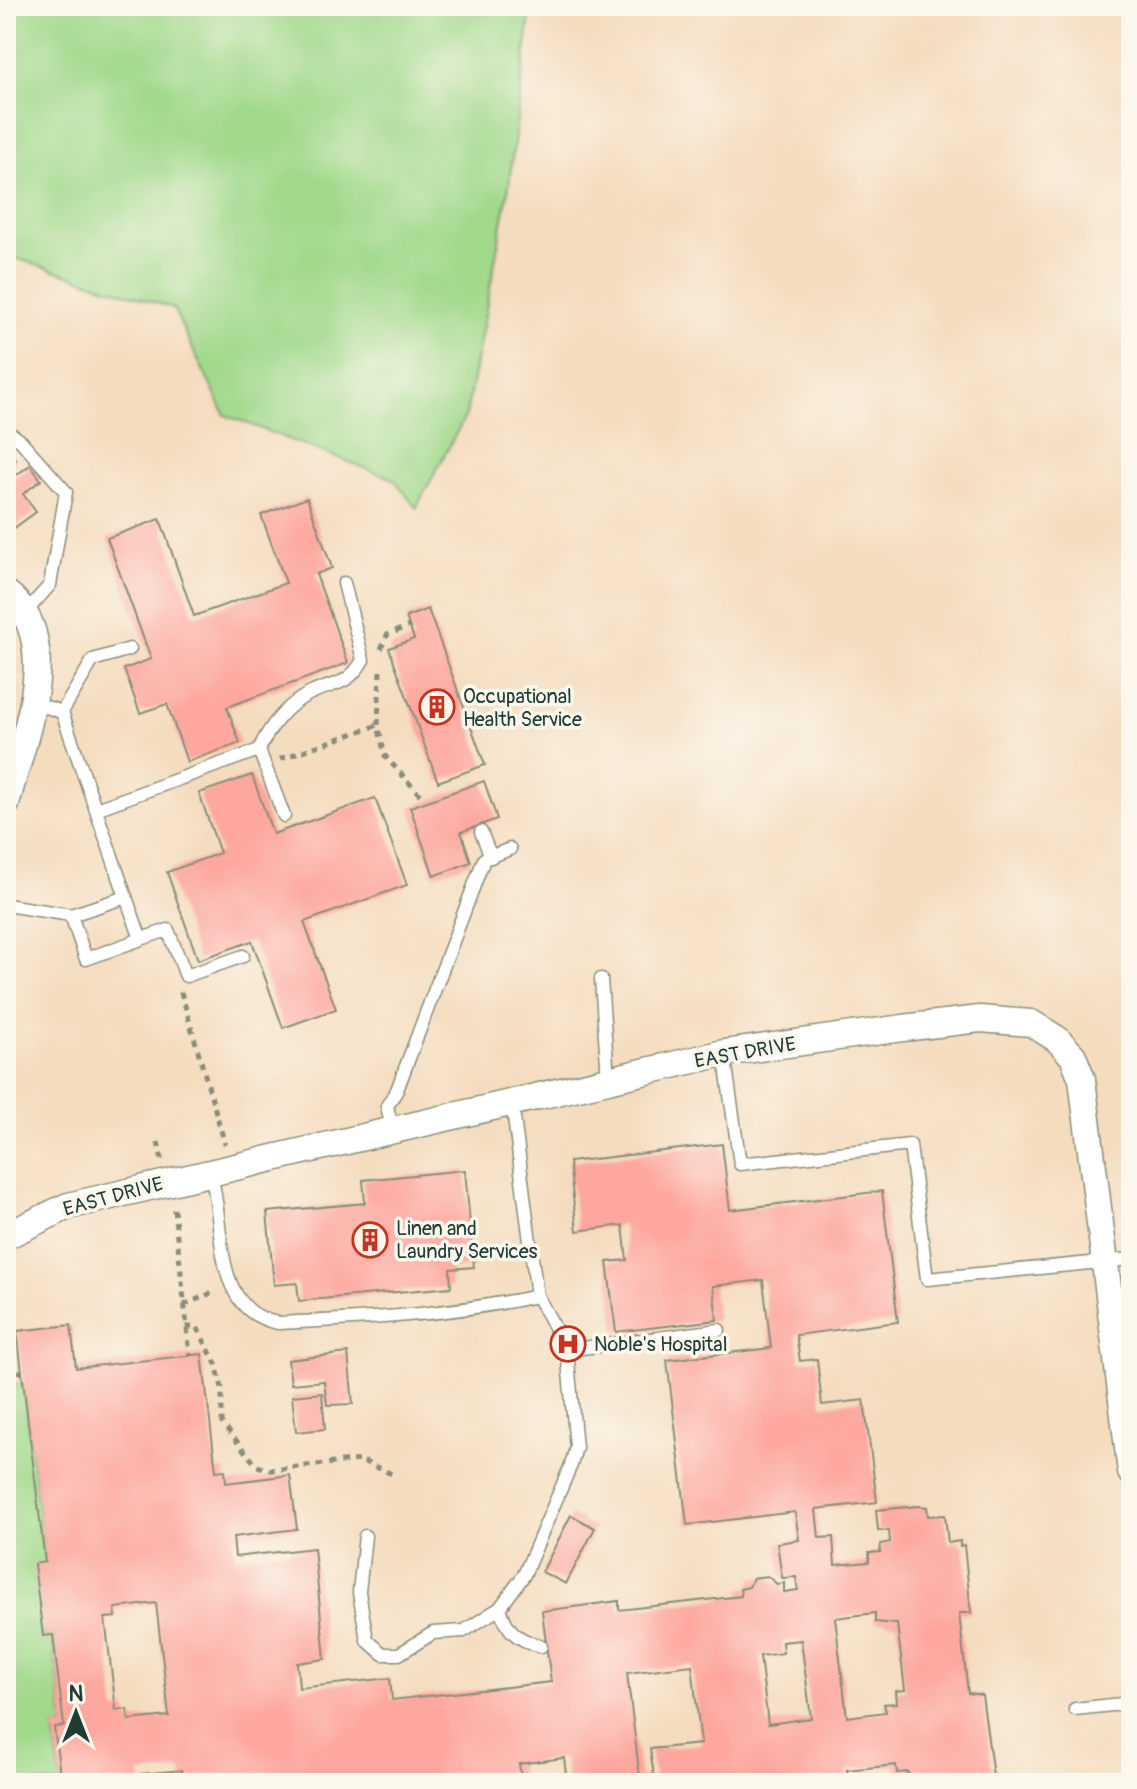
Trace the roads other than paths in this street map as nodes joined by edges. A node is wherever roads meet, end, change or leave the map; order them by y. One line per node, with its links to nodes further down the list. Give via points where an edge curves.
1 (6, 430): 4 (lane, via 66,492 50,585)
2 (344, 583): 8 (lane, via 363,660 353,677 307,695 288,710 268,730)
3 (6, 593): 4 (street)
4 (24, 614): 6 (street, via 34,633 40,667)
5 (130, 649): 7 (lane, via 93,660)
6 (31, 702): 7 (lane); 9 (street)
7 (62, 712): 10 (lane)
8 (259, 750): 10 (lane); 11 (lane)
9 (6, 804)
10 (96, 809): 15 (lane)
11 (284, 816)
12 (481, 832): 14 (lane)
13 (510, 849): 14 (lane)
14 (491, 857): 24 (lane, via 484,859 387,1106)
15 (126, 897): 17 (lane); 18 (lane)
16 (6, 905): 17 (lane)
17 (71, 915): 18 (lane, via 86,959)
18 (141, 939): 19 (lane, via 168,930 186,976)
19 (243, 956)
20 (601, 979): 22 (lane)
21 (724, 1053): 22 (street, EAST DRIVE); 27 (street, EAST DRIVE, via 980,1019 1031,1023 1073,1056 1082,1079); 27 (lane, via 740,1164 910,1145 927,1279)
22 (608, 1079): 23 (street, EAST DRIVE)
23 (512, 1102): 24 (street, EAST DRIVE); 28 (lane)
24 (393, 1132): 25 (street, EAST DRIVE)
25 (210, 1171): 26 (street, EAST DRIVE, via 68,1206); 28 (lane, via 229,1285 243,1308 260,1320 398,1317 485,1308)
26 (6, 1236)
27 (1118, 1260): 31 (street, EAST DRIVE)
28 (537, 1296): 30 (lane)
29 (719, 1330): 30 (lane)
30 (567, 1350): 33 (lane, via 576,1447 524,1575)
31 (1131, 1472)
32 (365, 1536): 33 (lane, via 359,1592 367,1640 383,1654 399,1654 433,1633 464,1631)
33 (500, 1608): 34 (lane, via 506,1626 523,1641)
34 (541, 1646)
35 (1131, 1703): 36 (lane)
36 (1075, 1709)

